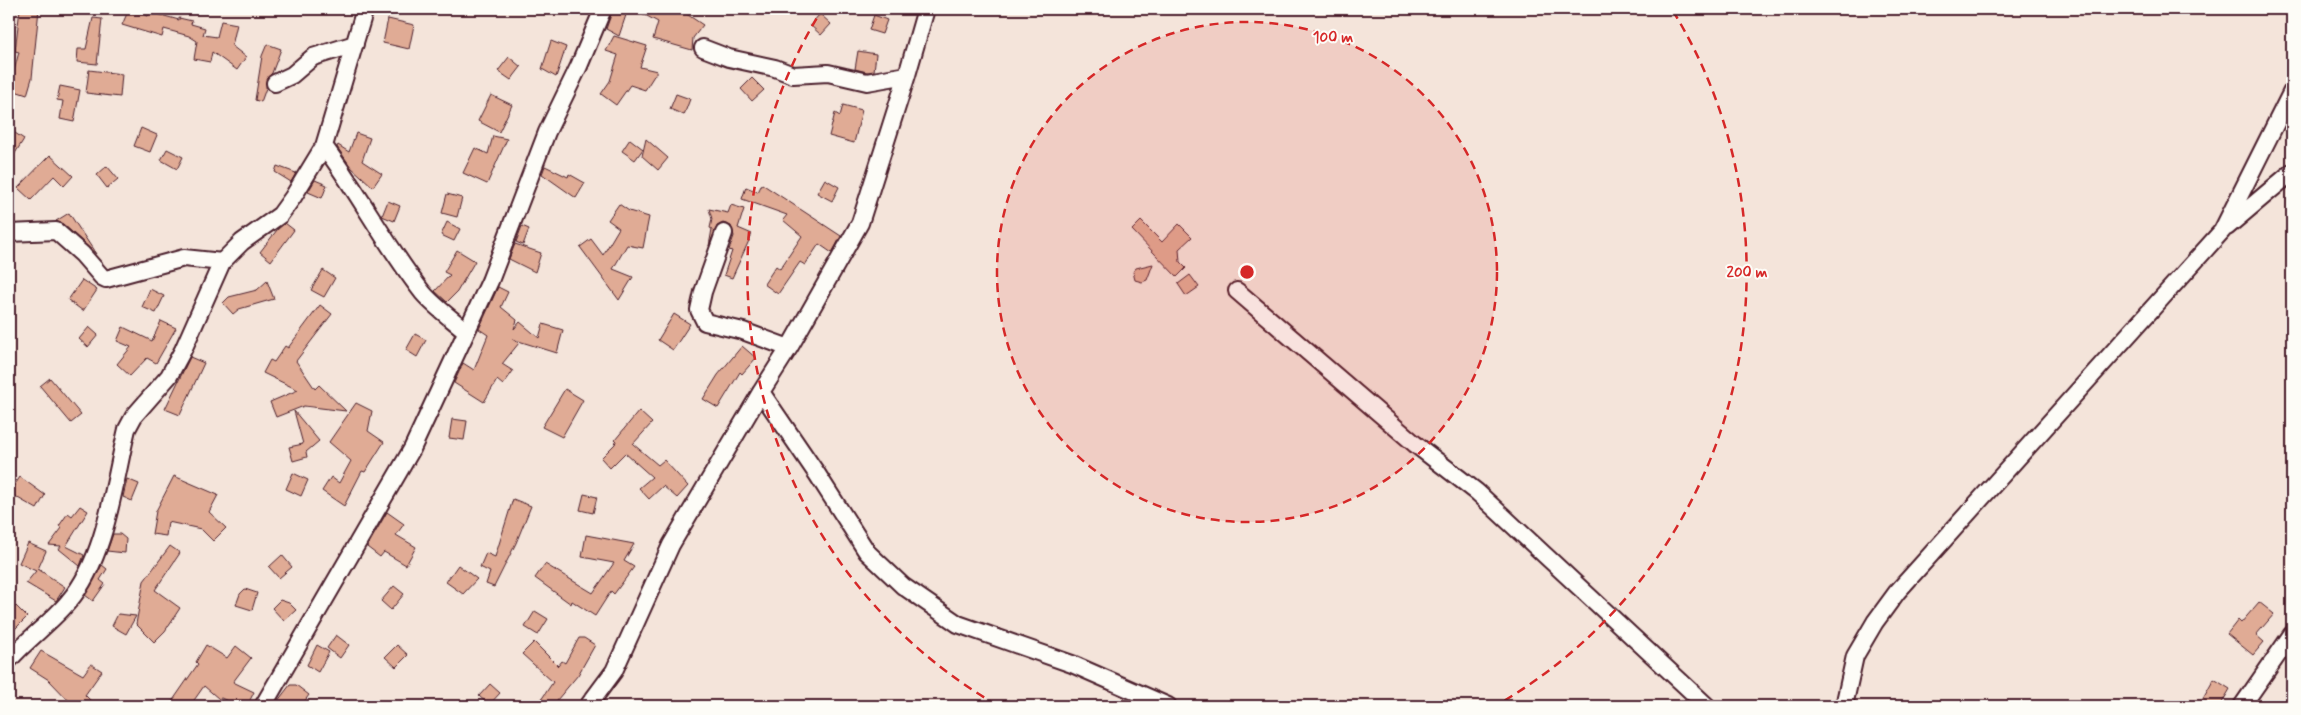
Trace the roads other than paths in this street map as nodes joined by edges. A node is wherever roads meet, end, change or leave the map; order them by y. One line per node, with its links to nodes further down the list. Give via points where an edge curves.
1 (365, 9): 4 (street)
2 (603, 9): 16 (street, via 580,66 546,132 490,280)
3 (926, 9): 6 (street)
4 (356, 44): 7 (street, via 313,57 292,75); 9 (street)
5 (703, 48): 6 (street, via 793,75 828,73 867,82)
6 (908, 76): 17 (street, via 860,222)
7 (275, 83)
8 (2292, 91): 12 (street)
9 (324, 146): 14 (street, via 280,215 242,242); 16 (street, via 424,294)
10 (2292, 172): 12 (street)
11 (724, 232): 17 (street, via 699,310 705,322 743,331)
12 (2222, 232): 25 (street, via 1897,592 1856,656)
13 (9, 233): 14 (street, via 56,231 106,279 184,258)
14 (222, 262): 20 (street, via 169,376 134,416 127,429 102,541 87,572 70,601)
15 (1237, 292): 24 (street, via 1415,444 1478,492)
16 (466, 332): 21 (street, via 412,449)
17 (790, 348): 18 (street)
18 (761, 392): 22 (street, via 671,546 614,671); 23 (street, via 867,552 902,586 958,624 1072,664)
19 (2292, 634): 26 (street)
20 (9, 660)
21 (263, 706)
22 (588, 706)
23 (1168, 706)
24 (1707, 706)
25 (1844, 706)
26 (2242, 706)

